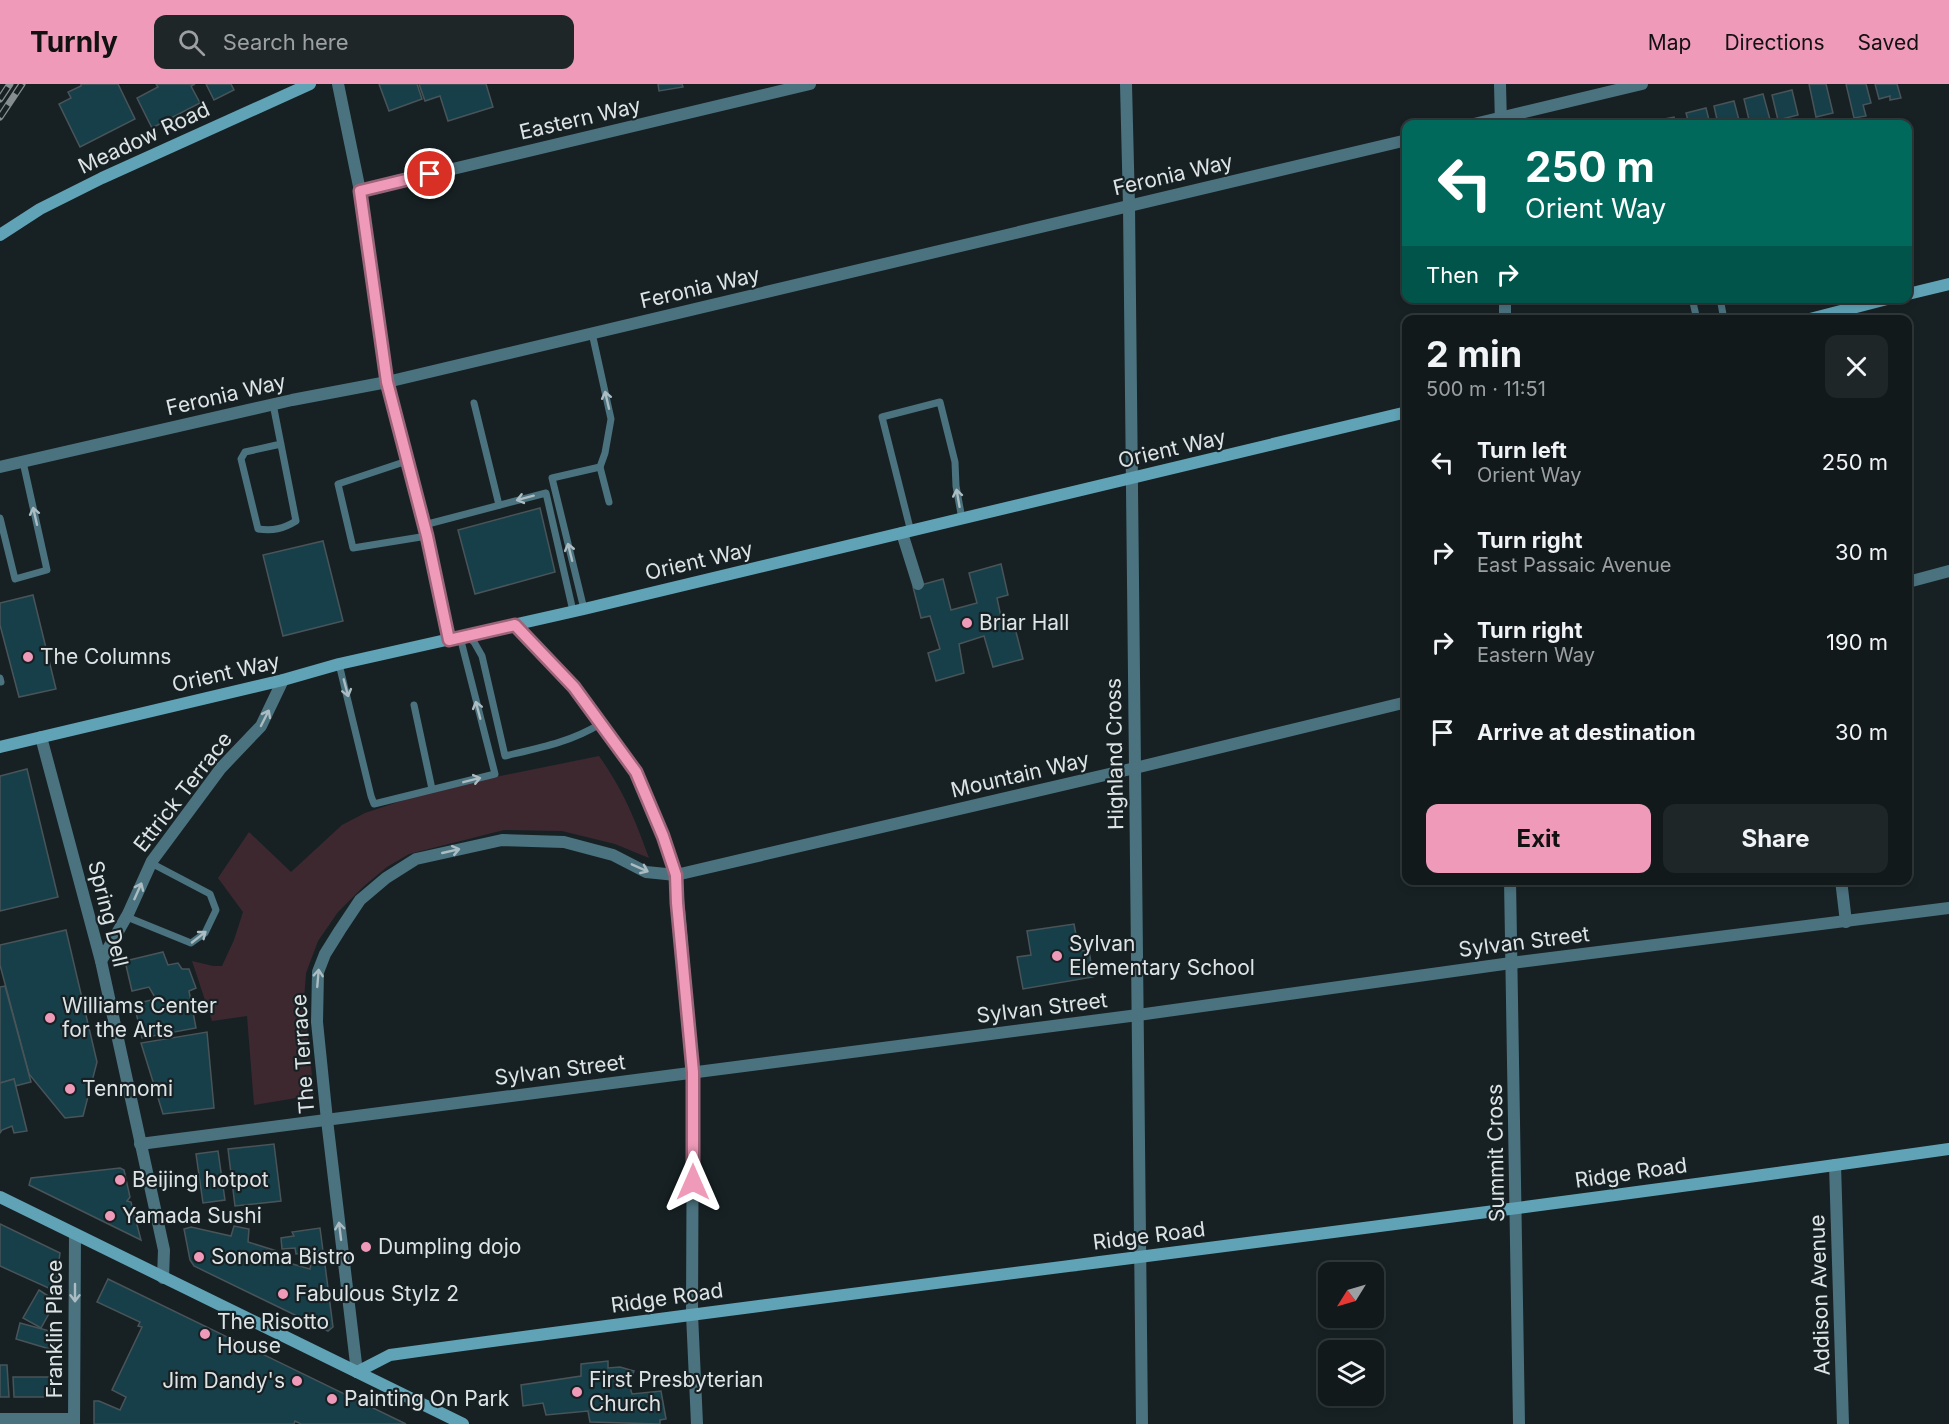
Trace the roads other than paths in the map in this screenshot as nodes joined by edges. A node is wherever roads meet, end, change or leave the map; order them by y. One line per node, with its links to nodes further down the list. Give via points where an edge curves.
1 (310, 84): 12 (street, Meadow Road, via 40,208)
2 (338, 84): 10 (street)
3 (810, 84): 10 (street, Eastern Way)
4 (1126, 84): 11 (street, Highland Cross)
5 (1500, 84): 7 (street)
6 (1642, 84): 8 (street)
7 (1501, 120)
8 (1505, 120)
9 (1402, 141): 11 (street, Feronia Way)
10 (360, 191): 18 (street)
11 (1129, 206): 17 (street, Feronia Way); 27 (street, Highland Cross)
12 (0, 235)
13 (1949, 284): 14 (street)
14 (1912, 293)
15 (1872, 303): 16 (street)
16 (1825, 315)
17 (592, 333): 18 (street, Feronia Way); 26 (lane, one-way to 17, via 611,419)
18 (387, 382): 19 (street, Feronia Way); 23 (street)
19 (273, 404): 22 (lane); 24 (street, Feronia Way)
20 (474, 404): 29 (lane)
21 (1402, 413): 27 (street, Orient Way)
22 (281, 444): 22 (lane, via 296,520 271,531 258,529 241,459 245,452)
23 (407, 461): 32 (street); 32 (lane, via 338,484 353,548)
24 (23, 462): 25 (street, Feronia Way); 30 (lane, one-way to 24, via 15,579 47,570)
25 (0, 467)
26 (600, 467): 28 (lane); 37 (lane, one-way to 26, via 552,478)
27 (1131, 478): 31 (street, Orient Way); 47 (street, Highland Cross)
28 (609, 502)
29 (499, 505): 32 (lane); 37 (lane, one-way to 29, via 546,493)
30 (0, 518)
31 (962, 519): 33 (street, Orient Way); 33 (lane, one-way to 33, via 955,462 940,402 882,417 902,493)
32 (425, 531): 39 (street)
33 (907, 532): 36 (street); 37 (street, Orient Way)
34 (1949, 571): 35 (street)
35 (1912, 581)
36 (918, 584)
37 (578, 610): 38 (street, Orient Way)
38 (515, 625): 39 (street, Orient Way); 44 (street, via 574,687)
39 (458, 637): 40 (street, Orient Way); 44 (lane, via 474,642 482,656 505,756 555,745); 48 (lane, one-way to 39, via 495,774)
40 (339, 664): 41 (street, Orient Way); 48 (lane, one-way to 48, via 375,804)
41 (283, 680): 45 (street, Orient Way); 49 (street, Ettrick Terrace, one-way to 41, via 221,768 261,726)
42 (1402, 703): 47 (street, Mountain Way)
43 (414, 705): 48 (lane)
44 (600, 724): 50 (street, via 636,772)
45 (41, 736): 46 (street, Orient Way); 56 (street, Spring Dell)
46 (0, 747)
47 (1135, 768): 50 (street, Mountain Way); 58 (street, Highland Cross)
48 (432, 789)
49 (151, 863): 54 (street, Ettrick Terrace, one-way to 49); 54 (lane, one-way to 49, via 191,943 205,933 216,910 210,894)
50 (676, 875): 59 (street); 60 (street, The Terrace, one-way to 50, via 317,1022 318,972 325,954 360,900 386,878 416,859 502,840 564,842 613,855 646,872)
51 (1510, 885): 57 (street, Summit Cross)
52 (1842, 885): 55 (street)
53 (1949, 908): 55 (street, Sylvan Street)
54 (127, 917): 56 (street, Ettrick Terrace)
55 (1846, 922): 57 (street, Sylvan Street)
56 (101, 961): 61 (street, Spring Dell)
57 (1511, 963): 58 (street, Sylvan Street); 65 (street, Summit Cross)
58 (1138, 1015): 59 (street, Sylvan Street); 67 (street, Highland Cross)
59 (693, 1072): 60 (street, Sylvan Street); 69 (street)
60 (327, 1120): 61 (street, Sylvan Street); 70 (street, The Terrace, one-way to 60)
61 (140, 1144): 68 (street, Spring Dell, via 164,1250)
62 (1949, 1149): 63 (street, Ridge Road)
63 (1835, 1165): 65 (street, Ridge Road); 77 (street, Addison Avenue)
64 (0, 1197): 66 (street)
65 (1517, 1208): 67 (street, Ridge Road); 76 (street, Summit Cross)
66 (75, 1235): 68 (street); 72 (street, Franklin Place, one-way to 72)
67 (1140, 1257): 69 (street, Ridge Road); 75 (street, Highland Cross)
68 (163, 1278): 70 (street)
69 (692, 1314): 70 (street, Ridge Road, via 390,1355); 74 (street)
70 (357, 1372): 73 (street)
71 (0, 1419): 72 (street)
72 (74, 1421)
73 (463, 1424)
74 (697, 1424)
75 (1142, 1424)
76 (1519, 1424)
77 (1843, 1424)

